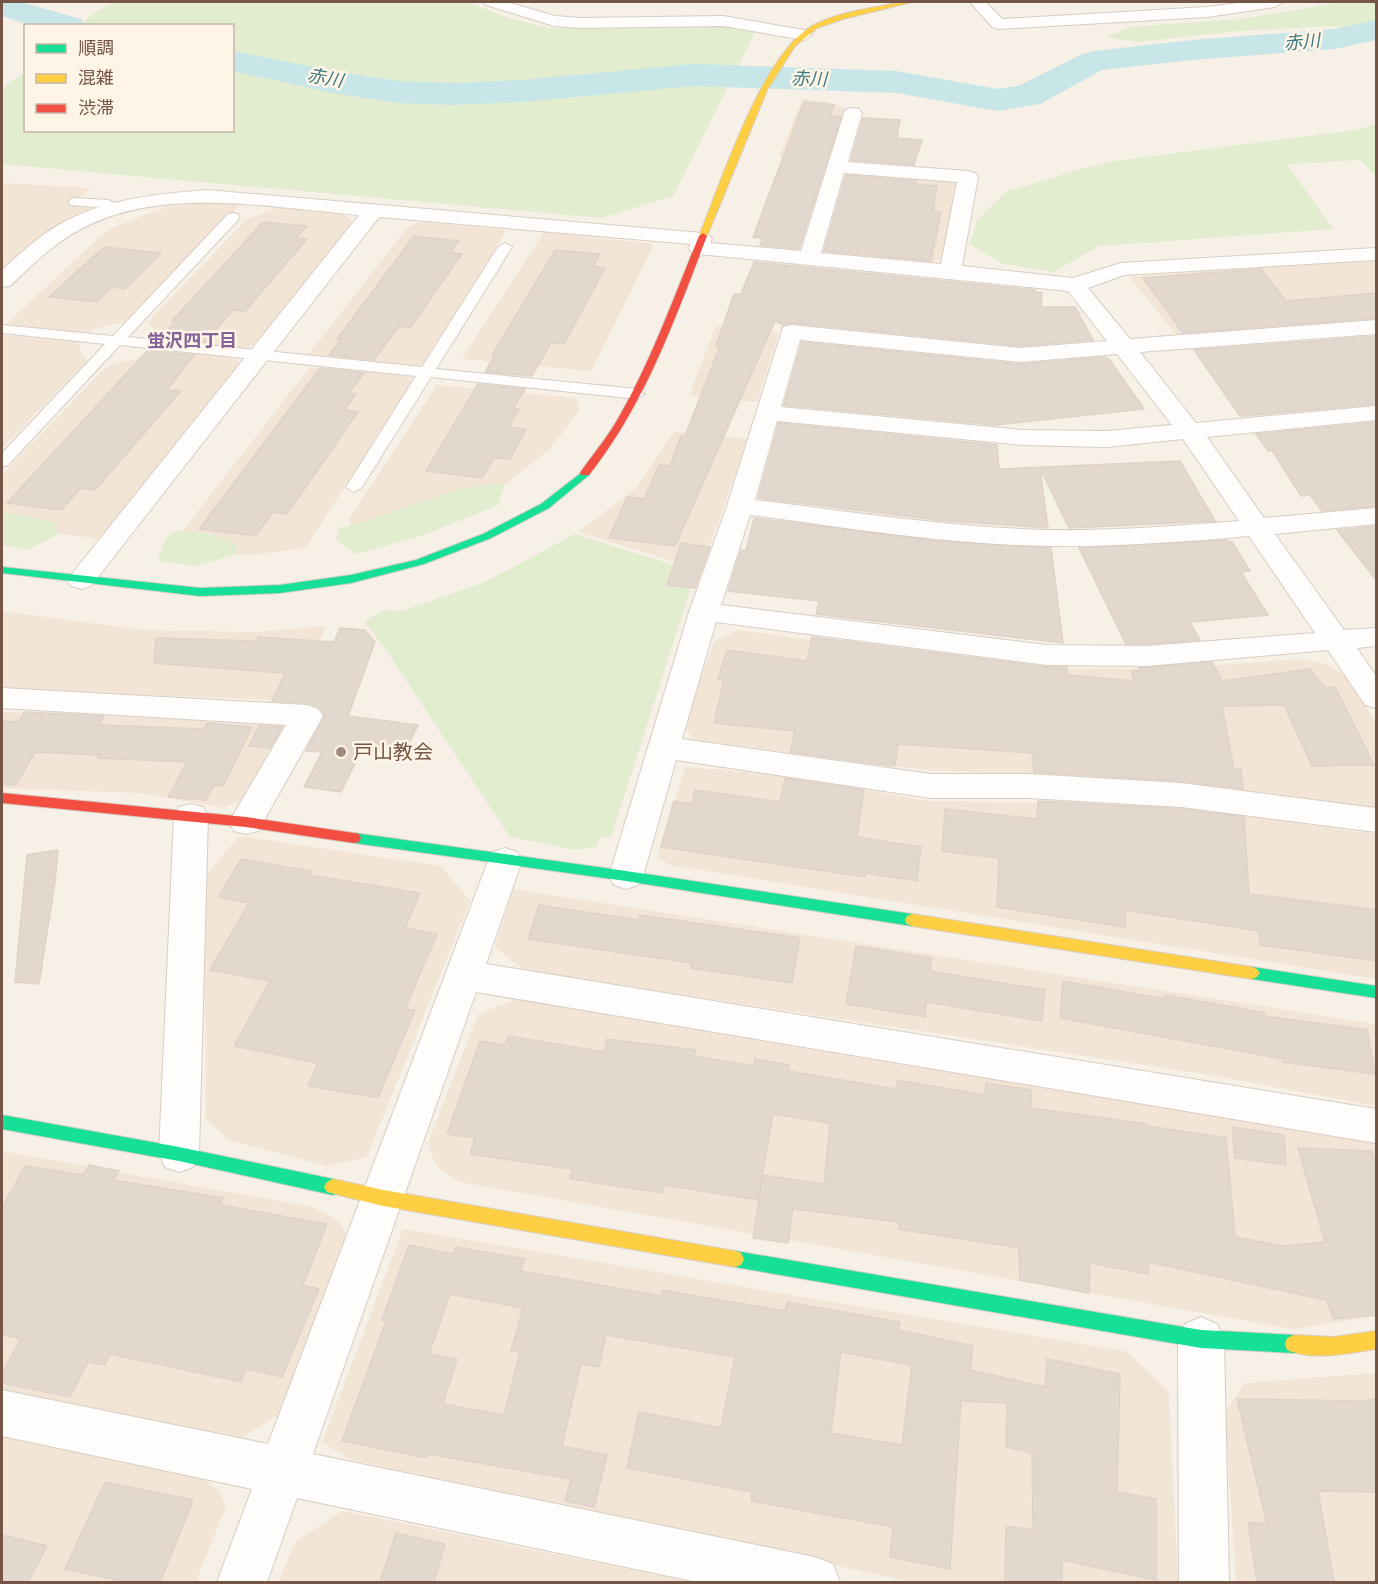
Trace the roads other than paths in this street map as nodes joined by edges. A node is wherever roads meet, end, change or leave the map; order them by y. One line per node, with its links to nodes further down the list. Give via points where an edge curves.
1 (492, 2): 6 (street)
2 (541, 2): 6 (street)
3 (909, 2): 7 (street, via 861,11)
4 (978, 2): 5 (street, via 998,24 1207,12)
5 (1275, 2)
6 (525, 12): 7 (street, via 554,21 579,23 723,21)
7 (804, 35): 14 (street, via 775,68 765,87)
8 (853, 113): 9 (street)
9 (837, 166): 17 (street); 18 (street, via 968,177)
10 (75, 202): 11 (lane)
11 (120, 208): 12 (street, via 207,196); 19 (street, via 59,233)
12 (374, 210): 14 (street); 25 (street)
13 (233, 217): 23 (lane)
14 (700, 243): 17 (street); 27 (street)
15 (505, 247): 26 (lane)
16 (1377, 254): 20 (street, via 1121,269)
17 (809, 258): 18 (street)
18 (950, 271): 20 (street)
19 (2, 281)
20 (1075, 285): 24 (street)
21 (1377, 327): 24 (street)
22 (2, 329): 23 (lane)
23 (117, 340): 25 (lane); 31 (lane)
24 (1125, 347): 28 (street, via 1020,355 791,332); 30 (street)
25 (260, 355): 26 (lane); 37 (street)
26 (426, 372): 27 (lane); 32 (lane)
27 (637, 394): 37 (street, via 620,429 594,463 561,495 516,523 440,556 336,583 274,590 205,592)
28 (767, 413): 30 (street, via 1064,440); 33 (street)
29 (1377, 413): 30 (street)
30 (1189, 430): 35 (street)
31 (2, 462)
32 (354, 487)
33 (740, 506): 35 (street, via 1015,536 1091,538); 38 (street)
34 (1377, 516): 35 (street)
35 (1257, 527): 40 (street)
36 (2, 570): 37 (street)
37 (81, 580)
38 (704, 612): 40 (street, via 1047,655 1146,656); 43 (street)
39 (1377, 637): 40 (street)
40 (1336, 641): 42 (street)
41 (2, 698): 47 (street, via 307,716)
42 (1377, 698)
43 (664, 747): 46 (street, via 930,786 1029,786 1181,795); 49 (street)
44 (2, 798): 45 (street)
45 (191, 816): 47 (street); 54 (street)
46 (1377, 820)
47 (246, 822): 48 (street)
48 (505, 861): 49 (street); 50 (street)
49 (626, 876): 51 (street)
50 (464, 975): 53 (street); 55 (street)
51 (1377, 992)
52 (2, 1122): 54 (street)
53 (1377, 1126)
54 (179, 1154): 55 (street)
55 (383, 1198): 56 (street); 59 (street)
56 (1201, 1339): 57 (street, via 1333,1346); 62 (street)
57 (1377, 1340)
58 (2, 1413): 59 (street)
59 (283, 1470): 60 (street); 61 (street)
60 (242, 1582)
61 (815, 1582)
62 (1204, 1582)

